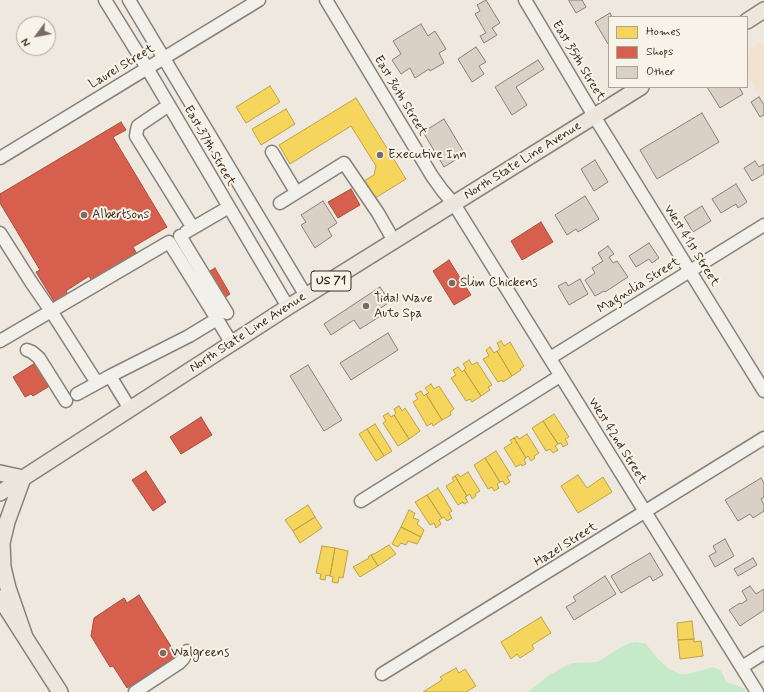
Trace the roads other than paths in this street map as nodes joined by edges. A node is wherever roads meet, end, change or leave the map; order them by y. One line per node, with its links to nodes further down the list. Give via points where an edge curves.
1 (105, 0): 9 (street, East 37th Street)
2 (129, 0): 8 (street, East 37th Street)
3 (259, 0): 8 (street, Laurel Street)
4 (326, 0): 17 (street, East 36th Street, via 432,176)
5 (525, 0): 12 (street, East 35th Street)
6 (764, 10): 7 (main road)
7 (748, 20)
8 (164, 58): 9 (street, Laurel Street); 25 (street, East 37th Street)
9 (147, 68): 11 (street, East 37th Street); 14 (street, Laurel Street)
10 (639, 88): 12 (main road, North State Line Avenue / US 71)
11 (169, 106): 18 (street, East 37th Street); 20 (street, via 138,126 136,136)
12 (594, 116): 17 (main road, North State Line Avenue / US 71); 24 (street, West 41st Street)
13 (272, 152): 15 (street)
14 (1, 154)
15 (296, 192): 16 (street); 23 (street, via 344,163)
16 (280, 203)
17 (454, 204): 23 (main road, North State Line Avenue / US 71); 32 (street, West 42nd Street)
18 (229, 207): 20 (street); 26 (street, East 37th Street)
19 (764, 225): 24 (street, Magnolia Street)
20 (192, 228): 22 (street)
21 (0, 233): 27 (street)
22 (175, 239): 27 (street); 28 (street)
23 (394, 241): 25 (main road, North State Line Avenue / US 71)
24 (690, 271): 32 (street, Magnolia Street); 36 (street, West 41st Street)
25 (306, 296): 26 (main road, North State Line Avenue / US 71)
26 (288, 307): 30 (main road, North State Line Avenue / US 71)
27 (51, 311): 29 (street); 35 (street)
28 (222, 316): 30 (street); 33 (street, via 189,336)
29 (0, 341)
30 (232, 344): 39 (main road, North State Line Avenue / US 71)
31 (28, 350): 38 (street, via 39,358)
32 (550, 358): 34 (street, West 42nd Street)
33 (110, 376): 35 (street); 39 (street)
34 (560, 376): 44 (street); 45 (street, West 42nd Street)
35 (97, 383): 37 (street)
36 (764, 391)
37 (77, 394)
38 (66, 401)
39 (130, 409): 42 (main road, North State Line Avenue / US 71)
40 (764, 438): 45 (street, Hazel Street)
41 (0, 473): 42 (main road)
42 (23, 478): 43 (main road, North State Line Avenue / US 71); 48 (main road, via 2,543 3,568)
43 (0, 493)
44 (361, 501)
45 (645, 512): 51 (street, West 42nd Street); 52 (street, Hazel Street)
46 (0, 598): 48 (main road)
47 (0, 613): 48 (main road)
48 (25, 637): 53 (main road)
49 (187, 651): 54 (street, via 179,663)
50 (764, 653): 51 (street)
51 (742, 667): 55 (street, West 42nd Street)
52 (382, 674)
53 (60, 692)
54 (135, 692)
55 (757, 692)

